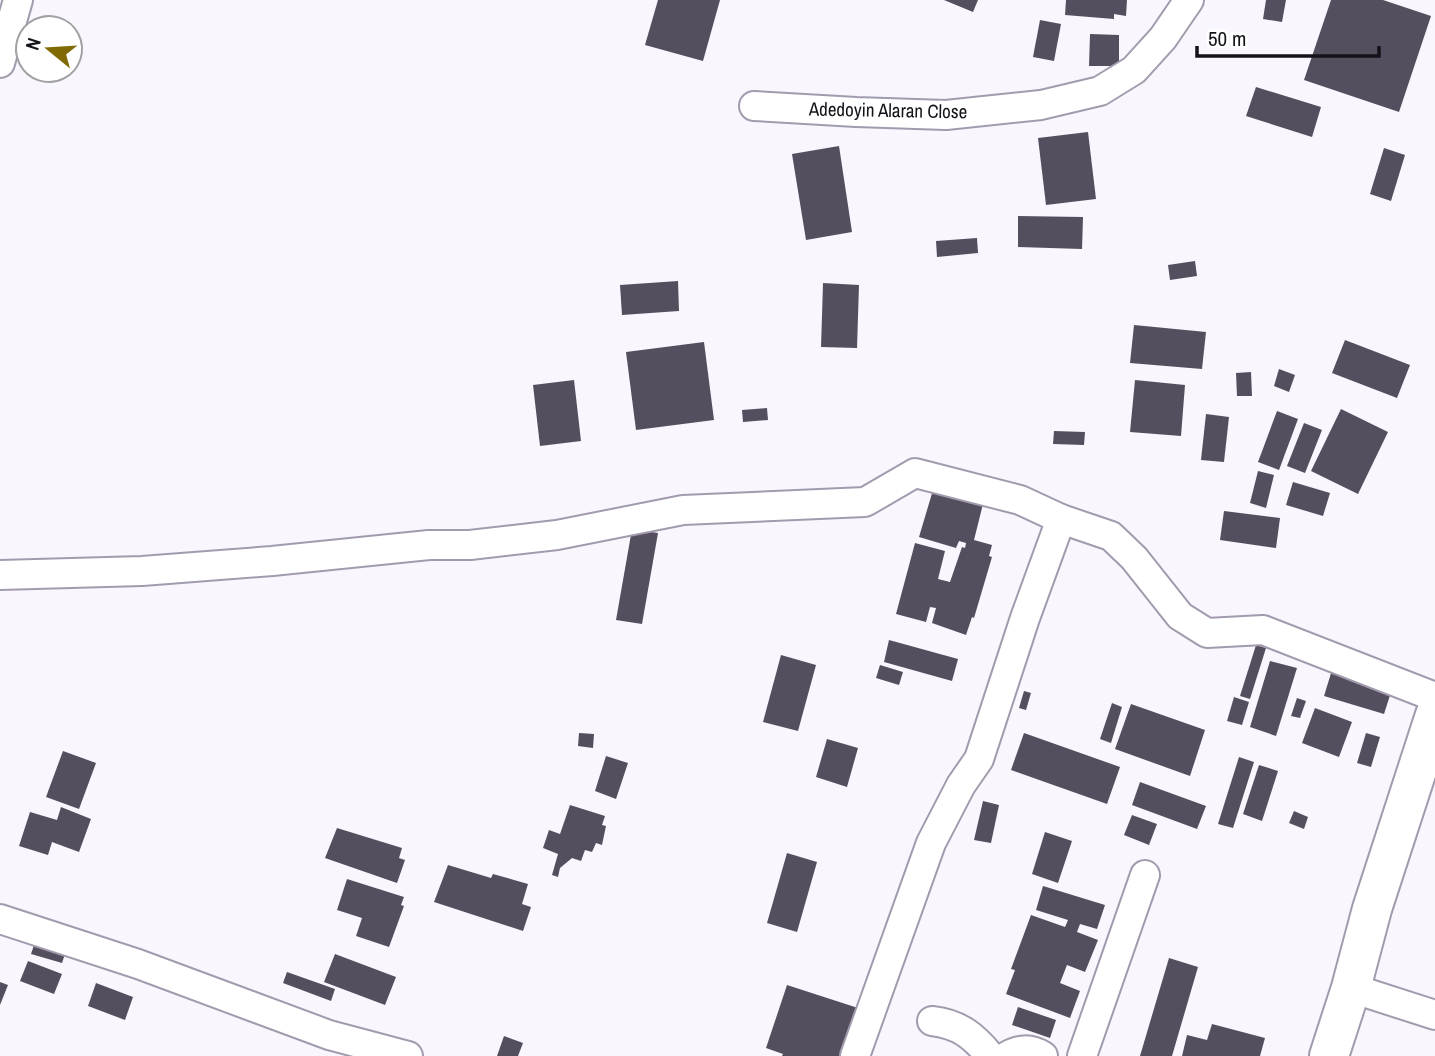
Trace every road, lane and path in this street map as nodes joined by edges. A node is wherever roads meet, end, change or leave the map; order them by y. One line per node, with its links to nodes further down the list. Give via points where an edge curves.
1 (18, 0): 3 (street)
2 (1189, 0): 4 (street, Adedoyin Alaran Close, via 1134,69 1100,91 1041,105 946,114)
3 (0, 63)
4 (754, 106)
5 (1061, 519): 6 (street, via 1020,500 915,472 865,502 683,510 556,535 470,545 142,571); 7 (street, via 1111,536 1180,616 1207,634 1263,630); 16 (street, via 979,759 931,843)
6 (0, 575)
7 (1435, 697)
8 (1435, 715): 11 (street)
9 (1145, 875): 20 (street)
10 (0, 919): 14 (street, via 138,964)
11 (1351, 988): 12 (street); 21 (street)
12 (1435, 1015)
13 (932, 1021): 17 (street, via 965,1031)
14 (326, 1045): 15 (street)
15 (408, 1056)
16 (855, 1056)
17 (990, 1056)
18 (1007, 1056): 19 (street, via 1020,1050)
19 (1043, 1056)
20 (1082, 1056)
21 (1329, 1056)

